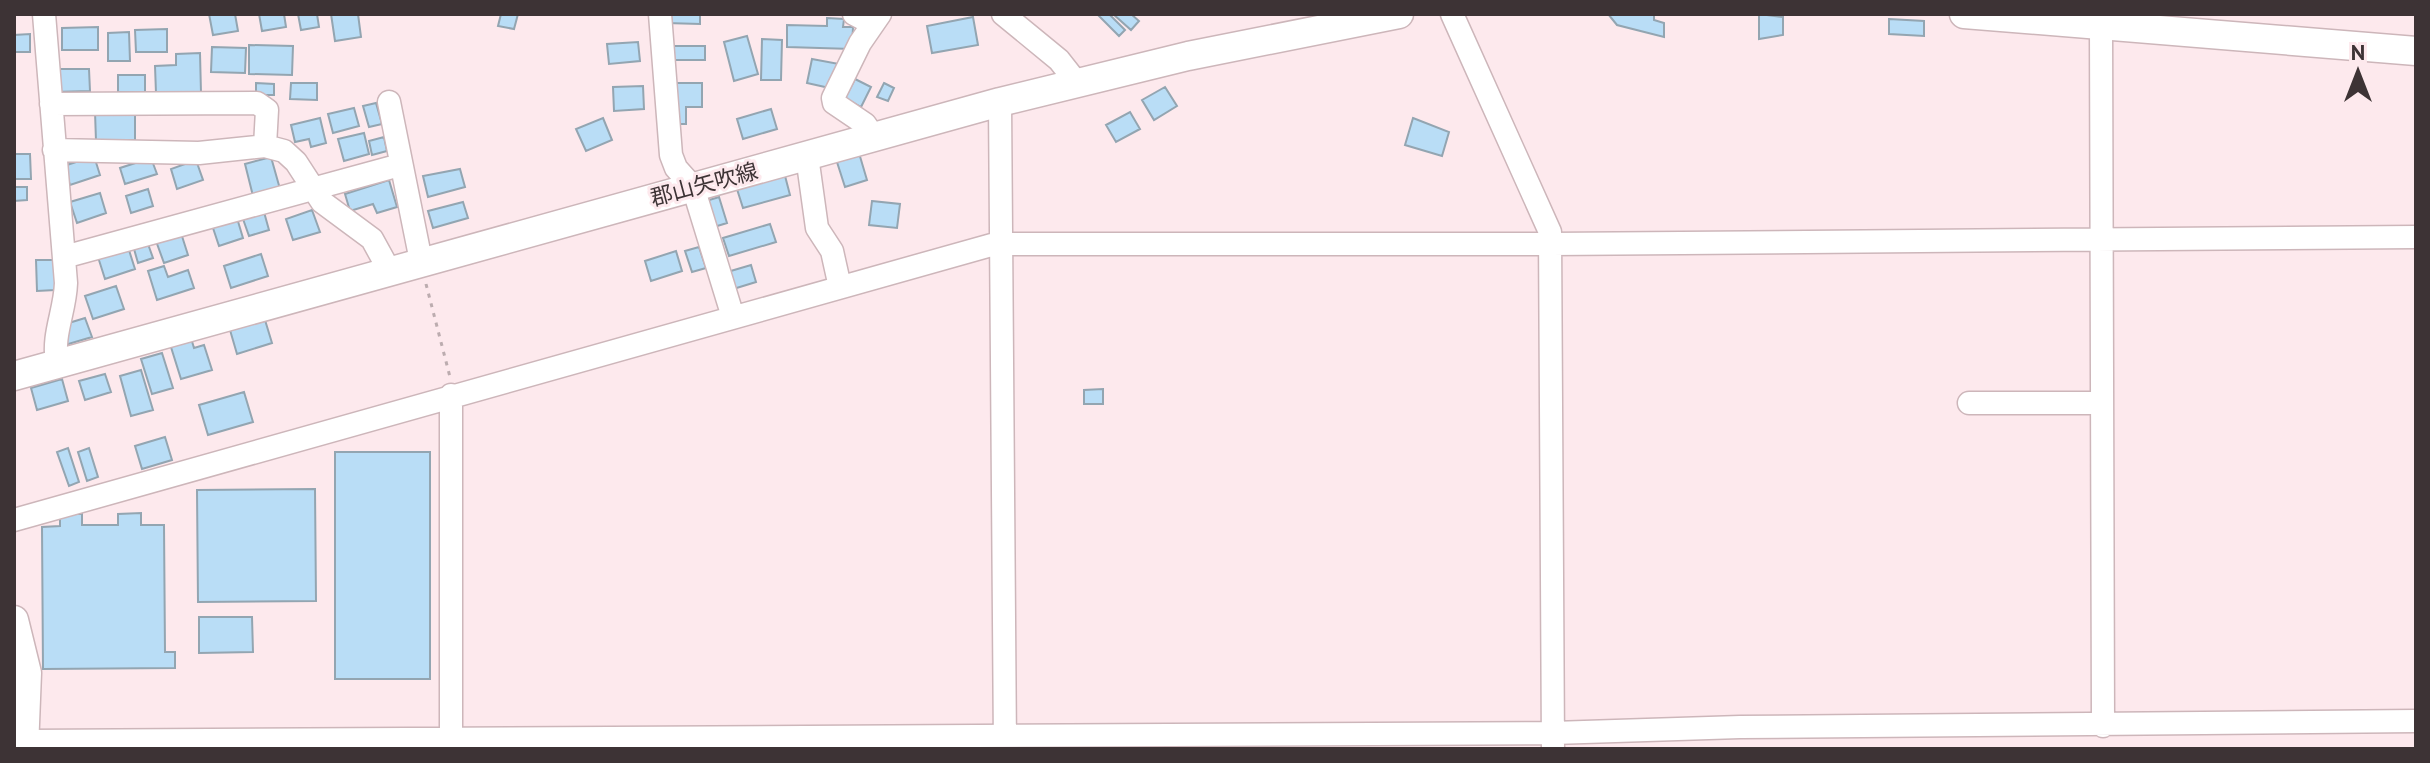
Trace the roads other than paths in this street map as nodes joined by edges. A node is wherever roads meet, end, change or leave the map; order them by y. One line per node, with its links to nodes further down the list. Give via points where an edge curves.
1 (44, 14): 13 (street)
2 (660, 14): 19 (street, via 671,155)
3 (1003, 14): 10 (street, via 1059,60)
4 (1399, 14): 10 (main road, 郡山矢吹線)
5 (1452, 14): 24 (street)
6 (1964, 14): 8 (main road)
7 (869, 17): 14 (street, via 833,98)
8 (2101, 26): 9 (main road); 21 (street)
9 (2416, 51)
10 (1077, 83): 12 (main road, 郡山矢吹線)
11 (389, 102): 18 (street)
12 (1000, 102): 14 (main road, 郡山矢吹線); 23 (street)
13 (51, 104): 15 (street, via 257,103 267,110); 16 (street)
14 (874, 137): 17 (main road, 郡山矢吹線)
15 (265, 146): 16 (street, via 199,153); 20 (street, via 291,156)
16 (54, 150): 25 (street)
17 (807, 156): 19 (main road, 郡山矢吹線); 28 (street, via 817,228 832,251)
18 (400, 165): 20 (street); 26 (street)
19 (693, 187): 26 (main road, 郡山矢吹線); 29 (street)
20 (312, 189): 25 (street); 27 (street, via 372,239)
21 (2100, 237): 22 (street); 24 (street); 34 (street)
22 (2416, 237)
23 (1003, 243): 24 (street); 28 (street); 39 (street)
24 (1551, 244): 40 (street)
25 (64, 257): 30 (street, via 66,300 56,331)
26 (421, 261): 27 (main road, 郡山矢吹線)
27 (389, 270): 30 (main road, 郡山矢吹線)
28 (840, 287): 29 (street)
29 (733, 317): 32 (street)
30 (57, 363): 31 (main road, 郡山矢吹線)
31 (14, 376)
32 (451, 395): 35 (street); 41 (street)
33 (1969, 403): 34 (street)
34 (2100, 403): 38 (street)
35 (14, 520)
36 (14, 620): 42 (main road, via 27,673)
37 (2416, 721): 38 (street)
38 (2103, 726): 40 (street, via 1740,727)
39 (1005, 741): 40 (street); 41 (street)
40 (1553, 741)
41 (455, 744): 42 (street)
42 (25, 745)

